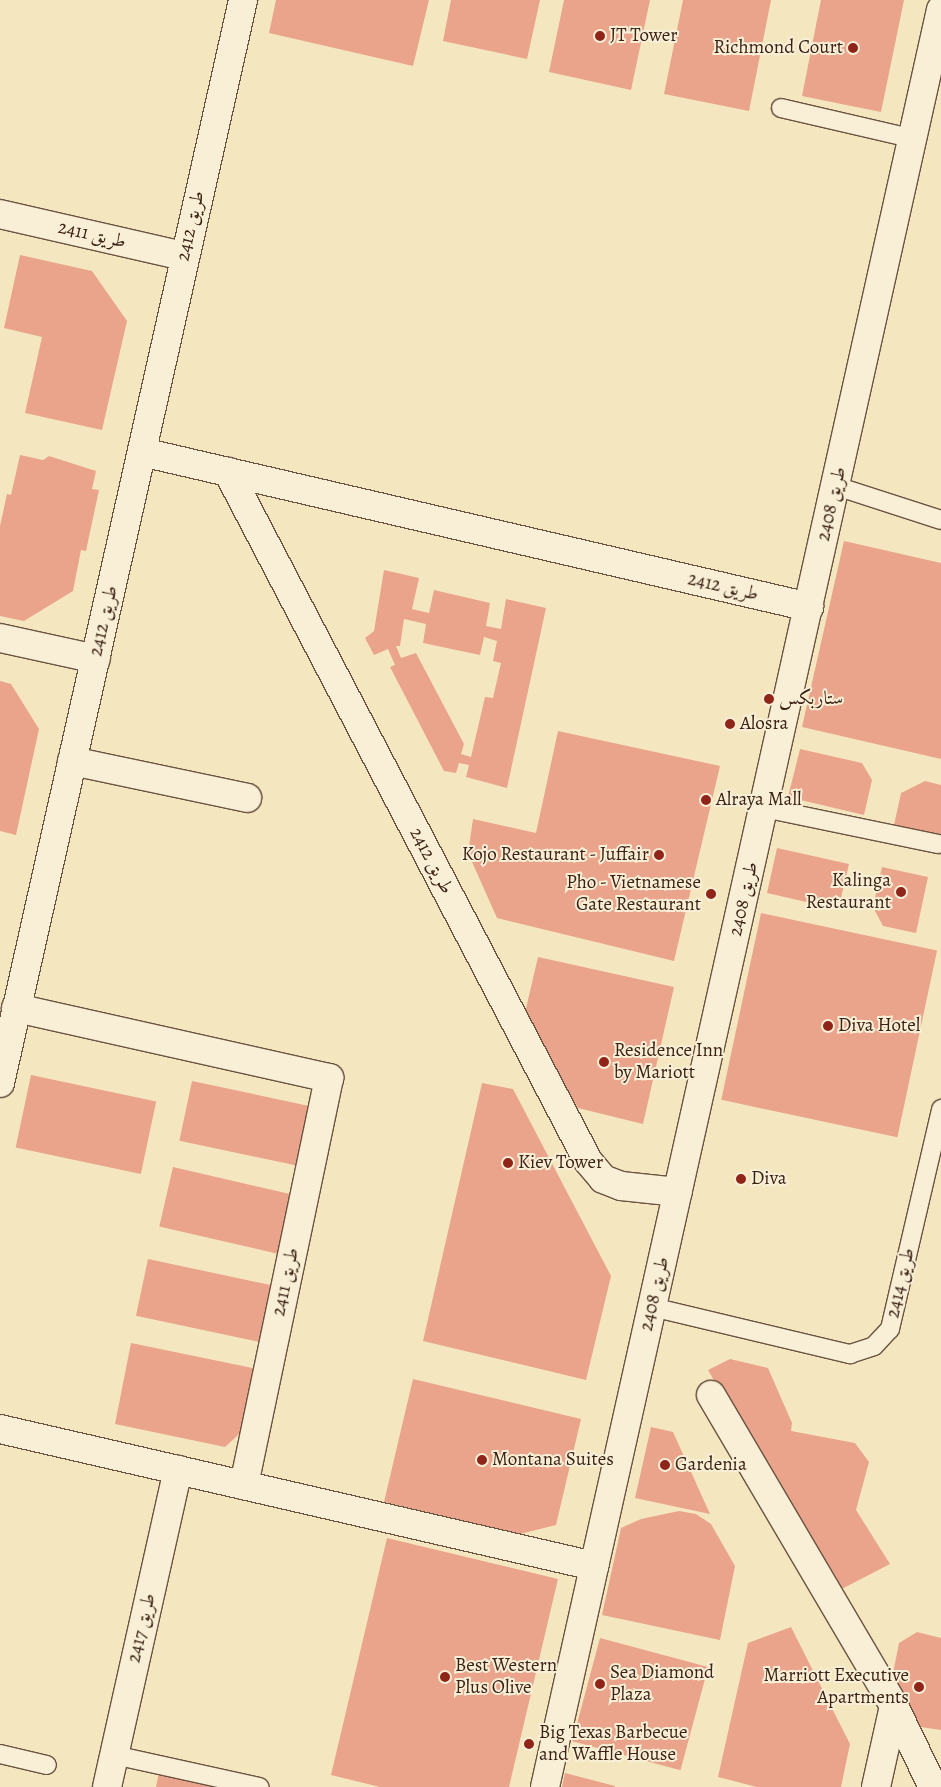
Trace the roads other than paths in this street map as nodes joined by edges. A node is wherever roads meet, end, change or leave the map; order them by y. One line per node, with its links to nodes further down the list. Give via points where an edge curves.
1 (243, 0): 6 (street, طريق 2412)
2 (941, 10): 4 (street, طريق 2408)
3 (781, 108): 4 (lane)
4 (914, 139): 9 (street, طريق 2408)
5 (0, 214): 6 (street, طريق 2411)
6 (183, 256): 7 (street, طريق 2412)
7 (142, 452): 8 (street, طريق 2412); 13 (street, طريق 2412)
8 (228, 472): 11 (street, طريق 2412); 21 (street, طريق 2412, via 588,1161 603,1180 621,1186)
9 (836, 486): 10 (lane); 11 (street, طريق 2408)
10 (941, 520)
11 (809, 607): 16 (street, طريق 2408)
12 (0, 638): 13 (street)
13 (96, 659): 14 (street, طريق 2412)
14 (72, 761): 15 (street); 18 (street, طريق 2412)
15 (247, 798)
16 (764, 808): 17 (lane); 21 (street, طريق 2408)
17 (938, 844)
18 (16, 1008): 19 (street, طريق 2412); 26 (street, طريق 2411, via 329,1078)
19 (1, 1074)
20 (941, 1109): 22 (lane, طريق 2414, via 890,1329 874,1346 850,1354)
21 (678, 1192): 22 (street, طريق 2408)
22 (652, 1307): 27 (street, طريق 2408)
23 (710, 1395): 28 (street)
24 (0, 1429): 25 (street)
25 (178, 1470): 26 (street); 30 (street, طريق 2417)
26 (244, 1485): 27 (street)
27 (594, 1566): 34 (street, طريق 2408)
28 (894, 1706): 35 (street); 36 (street)
29 (0, 1754): 31 (lane)
30 (114, 1755): 32 (street, طريق 2417); 33 (lane)
31 (47, 1765)
32 (107, 1787)
33 (260, 1787)
34 (545, 1787)
35 (876, 1787)
36 (933, 1787)

